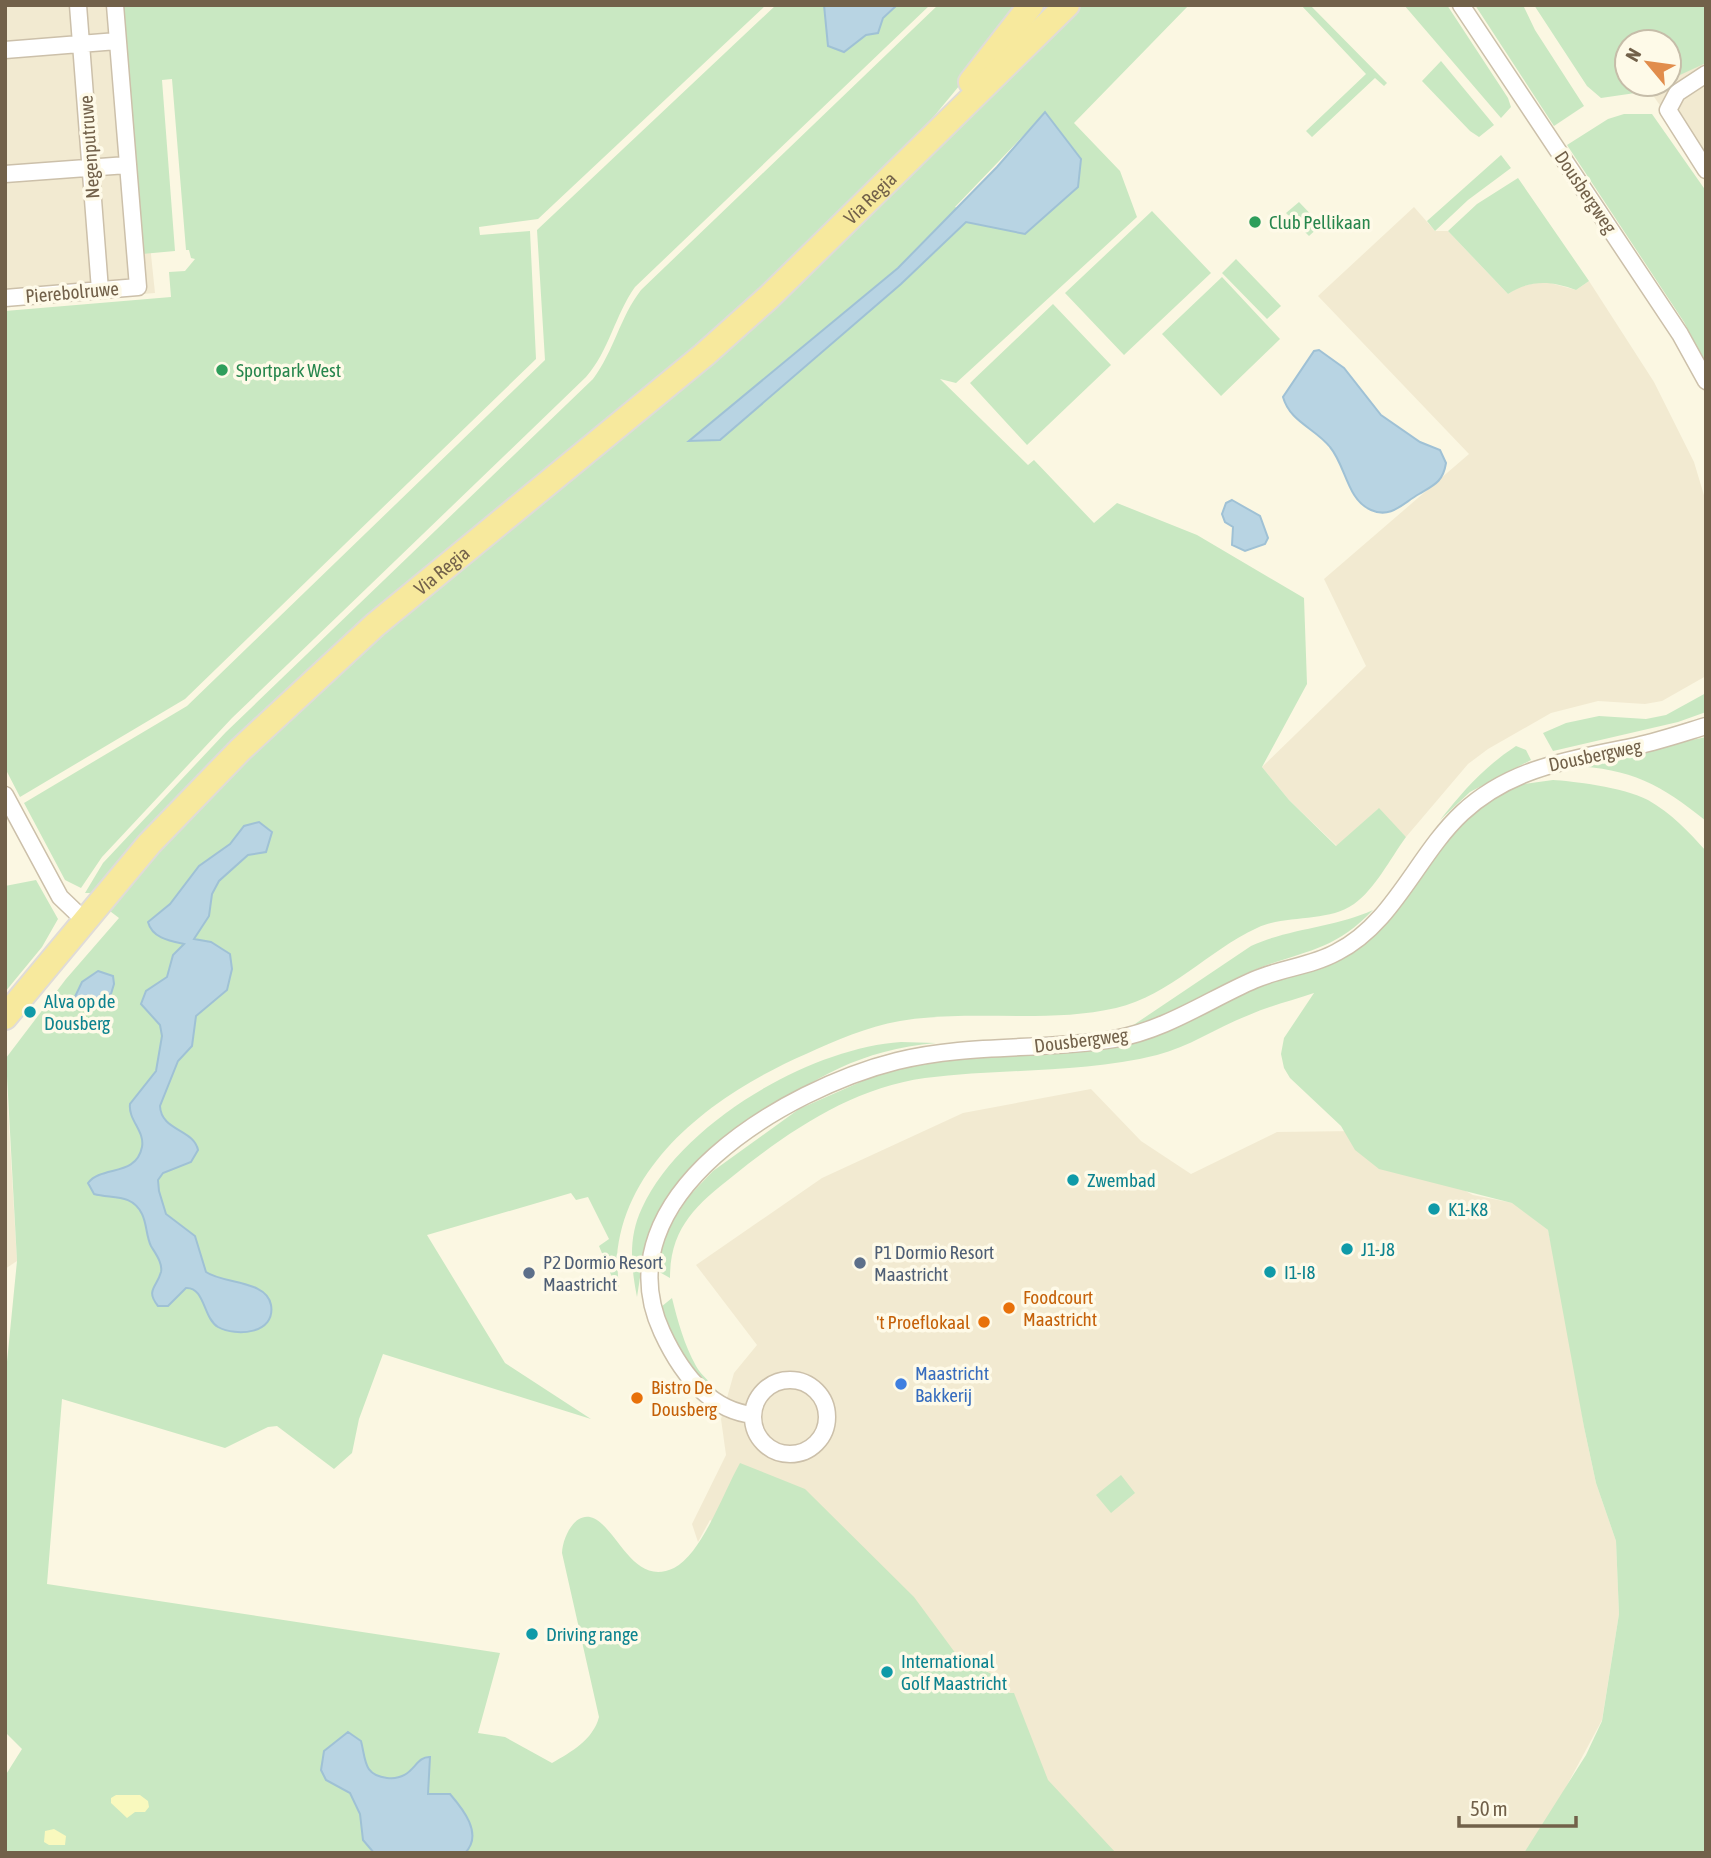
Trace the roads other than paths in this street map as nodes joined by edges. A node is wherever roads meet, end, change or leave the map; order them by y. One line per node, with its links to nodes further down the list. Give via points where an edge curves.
1 (78, 5): 7 (street, Negenputruwe)
2 (115, 5): 6 (street, Negenputruwe)
3 (1031, 5): 10 (main road, Via Regia)
4 (1067, 5): 10 (main road, Via Regia)
5 (1461, 5): 18 (street, Dousbergweg, via 1680,334)
6 (117, 41): 7 (street); 11 (street, Negenputruwe)
7 (81, 45): 8 (street); 12 (street, Negenputruwe)
8 (5, 50)
9 (1706, 74): 13 (street, via 1677,93 1668,110)
10 (911, 156): 21 (main road, Via Regia, via 816,253 714,346 462,552 315,680 186,804)
11 (127, 164): 12 (street); 15 (street, Negenputruwe)
12 (91, 167): 14 (street); 16 (street, Negenputruwe)
13 (1706, 170)
14 (5, 174)
15 (138, 287): 16 (street, Pierebolruwe)
16 (100, 290): 17 (street, Pierebolruwe)
17 (5, 298)
18 (1706, 382)
19 (1706, 726): 23 (street, Dousbergweg, via 1641,745 1558,761 1492,790 1441,834 1381,917 1350,945 1254,980 1175,1020 1115,1039 955,1051 897,1061 841,1079 772,1114 727,1147 679,1195 653,1239 648,1272 649,1301 676,1359 709,1399)
20 (5, 795): 21 (street, via 60,897)
21 (84, 920): 22 (main road, Via Regia)
22 (5, 1017)
23 (753, 1415): 23 (street, via 763,1442 793,1454 821,1438 828,1416 813,1387 796,1380 784,1380 763,1391)

